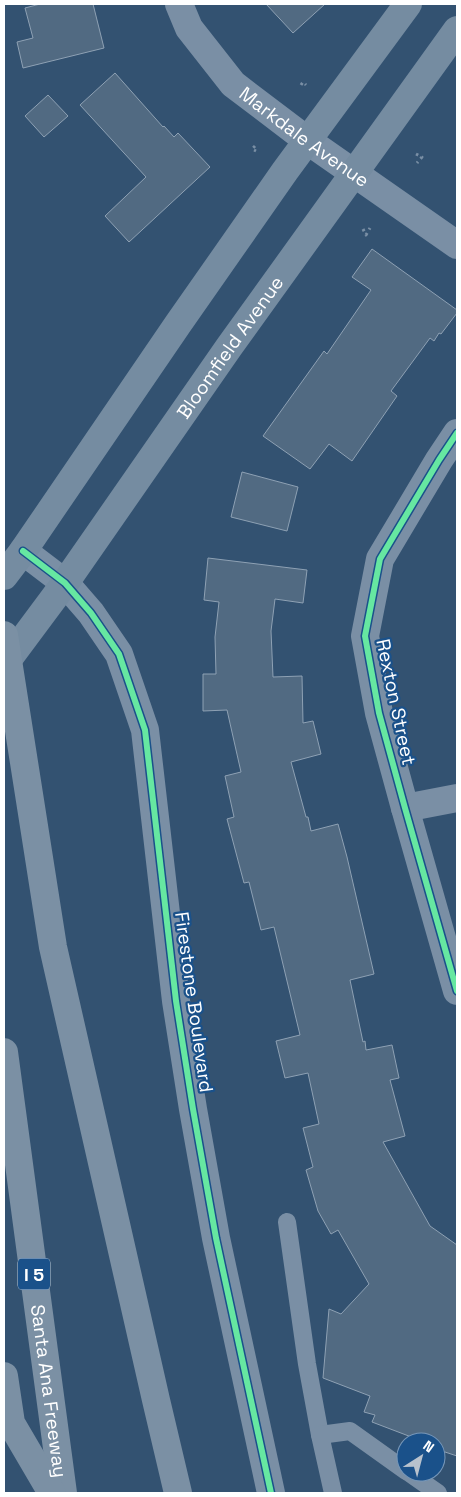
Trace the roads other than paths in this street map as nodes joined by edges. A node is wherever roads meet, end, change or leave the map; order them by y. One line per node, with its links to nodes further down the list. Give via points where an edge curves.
1 (179, 4): 4 (street, Markdale Avenue, via 189,28 233,84)
2 (408, 4): 4 (main road)
3 (457, 30): 5 (main road, Bloomfield Avenue)
4 (308, 141): 5 (street, Markdale Avenue); 8 (main road)
5 (354, 173): 6 (street, Markdale Avenue); 10 (main road, Bloomfield Avenue)
6 (457, 244)
7 (457, 433): 14 (street, Rexton Street, via 380,559 365,636 379,713)
8 (23, 551): 9 (main road); 10 (street, Firestone Boulevard)
9 (4, 576)
10 (65, 583): 12 (main road, Bloomfield Avenue); 25 (street, Firestone Boulevard, via 91,613 119,654 145,730 176,1001 216,1238)
11 (4, 635): 24 (highway, via 53,947)
12 (4, 665)
13 (457, 798): 14 (street)
14 (404, 808): 15 (street, Rexton Street)
15 (457, 991)
16 (4, 1053): 23 (highway, Santa Ana Freeway / I 5)
17 (287, 1222): 19 (lane)
18 (4, 1376): 22 (highway, via 11,1423)
19 (320, 1435): 20 (lane, via 350,1431); 26 (lane)
20 (396, 1463)
21 (422, 1482): 27 (lane)
22 (52, 1493)
23 (63, 1493)
24 (178, 1493)
25 (271, 1493)
26 (333, 1493)
27 (438, 1493)

